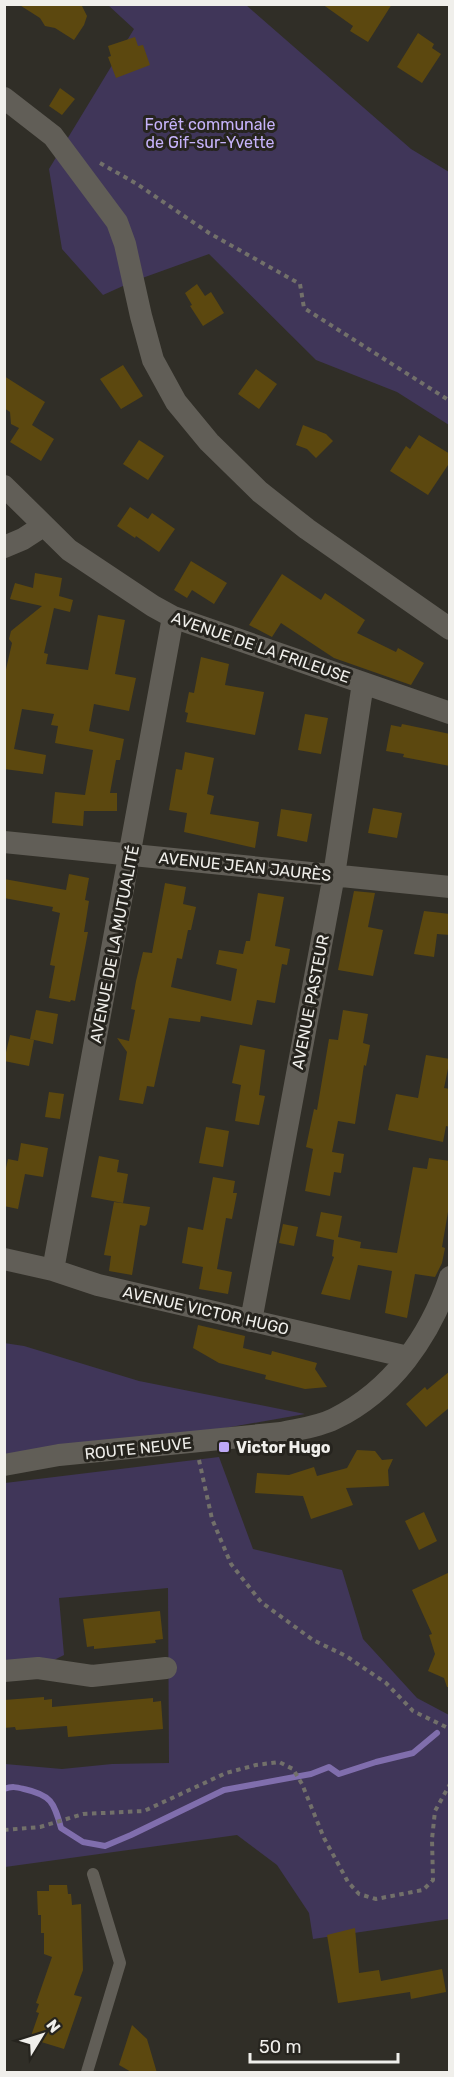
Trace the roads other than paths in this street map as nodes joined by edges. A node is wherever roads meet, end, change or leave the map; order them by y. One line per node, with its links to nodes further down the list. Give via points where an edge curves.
1 (4, 98): 6 (street, via 53,136 117,222 153,360 176,402 208,442 260,492 307,529)
2 (4, 486): 3 (street, AVENUE DE LA FRILEUSE)
3 (43, 526): 4 (street); 5 (street, AVENUE DE LA FRILEUSE, via 69,550)
4 (4, 547)
5 (173, 617): 7 (street, AVENUE DE LA FRILEUSE); 10 (street, AVENUE DE LA MUTUALITÉ)
6 (450, 629)
7 (363, 683): 8 (street, AVENUE DE LA FRILEUSE); 11 (street, AVENUE PASTEUR)
8 (450, 713)
9 (4, 842): 10 (street, AVENUE JEAN JAURÈS)
10 (130, 854): 11 (street, AVENUE JEAN JAURÈS); 14 (street, AVENUE DE LA MUTUALITÉ)
11 (334, 875): 12 (street, AVENUE JEAN JAURÈS); 16 (street, AVENUE PASTEUR)
12 (450, 886)
13 (4, 1259): 14 (street, AVENUE VICTOR HUGO)
14 (53, 1270): 16 (street, AVENUE VICTOR HUGO, via 98,1285)
15 (450, 1277): 17 (street, ROUTE NEUVE, via 432,1321)
16 (251, 1321): 17 (street, AVENUE VICTOR HUGO)
17 (408, 1357): 18 (street, ROUTE NEUVE, via 375,1393 312,1427 59,1455)
18 (4, 1465)
19 (166, 1668): 20 (street, via 92,1676 38,1668)
20 (4, 1671)
21 (93, 1874): 22 (lane, via 120,1963)
22 (87, 2073)

